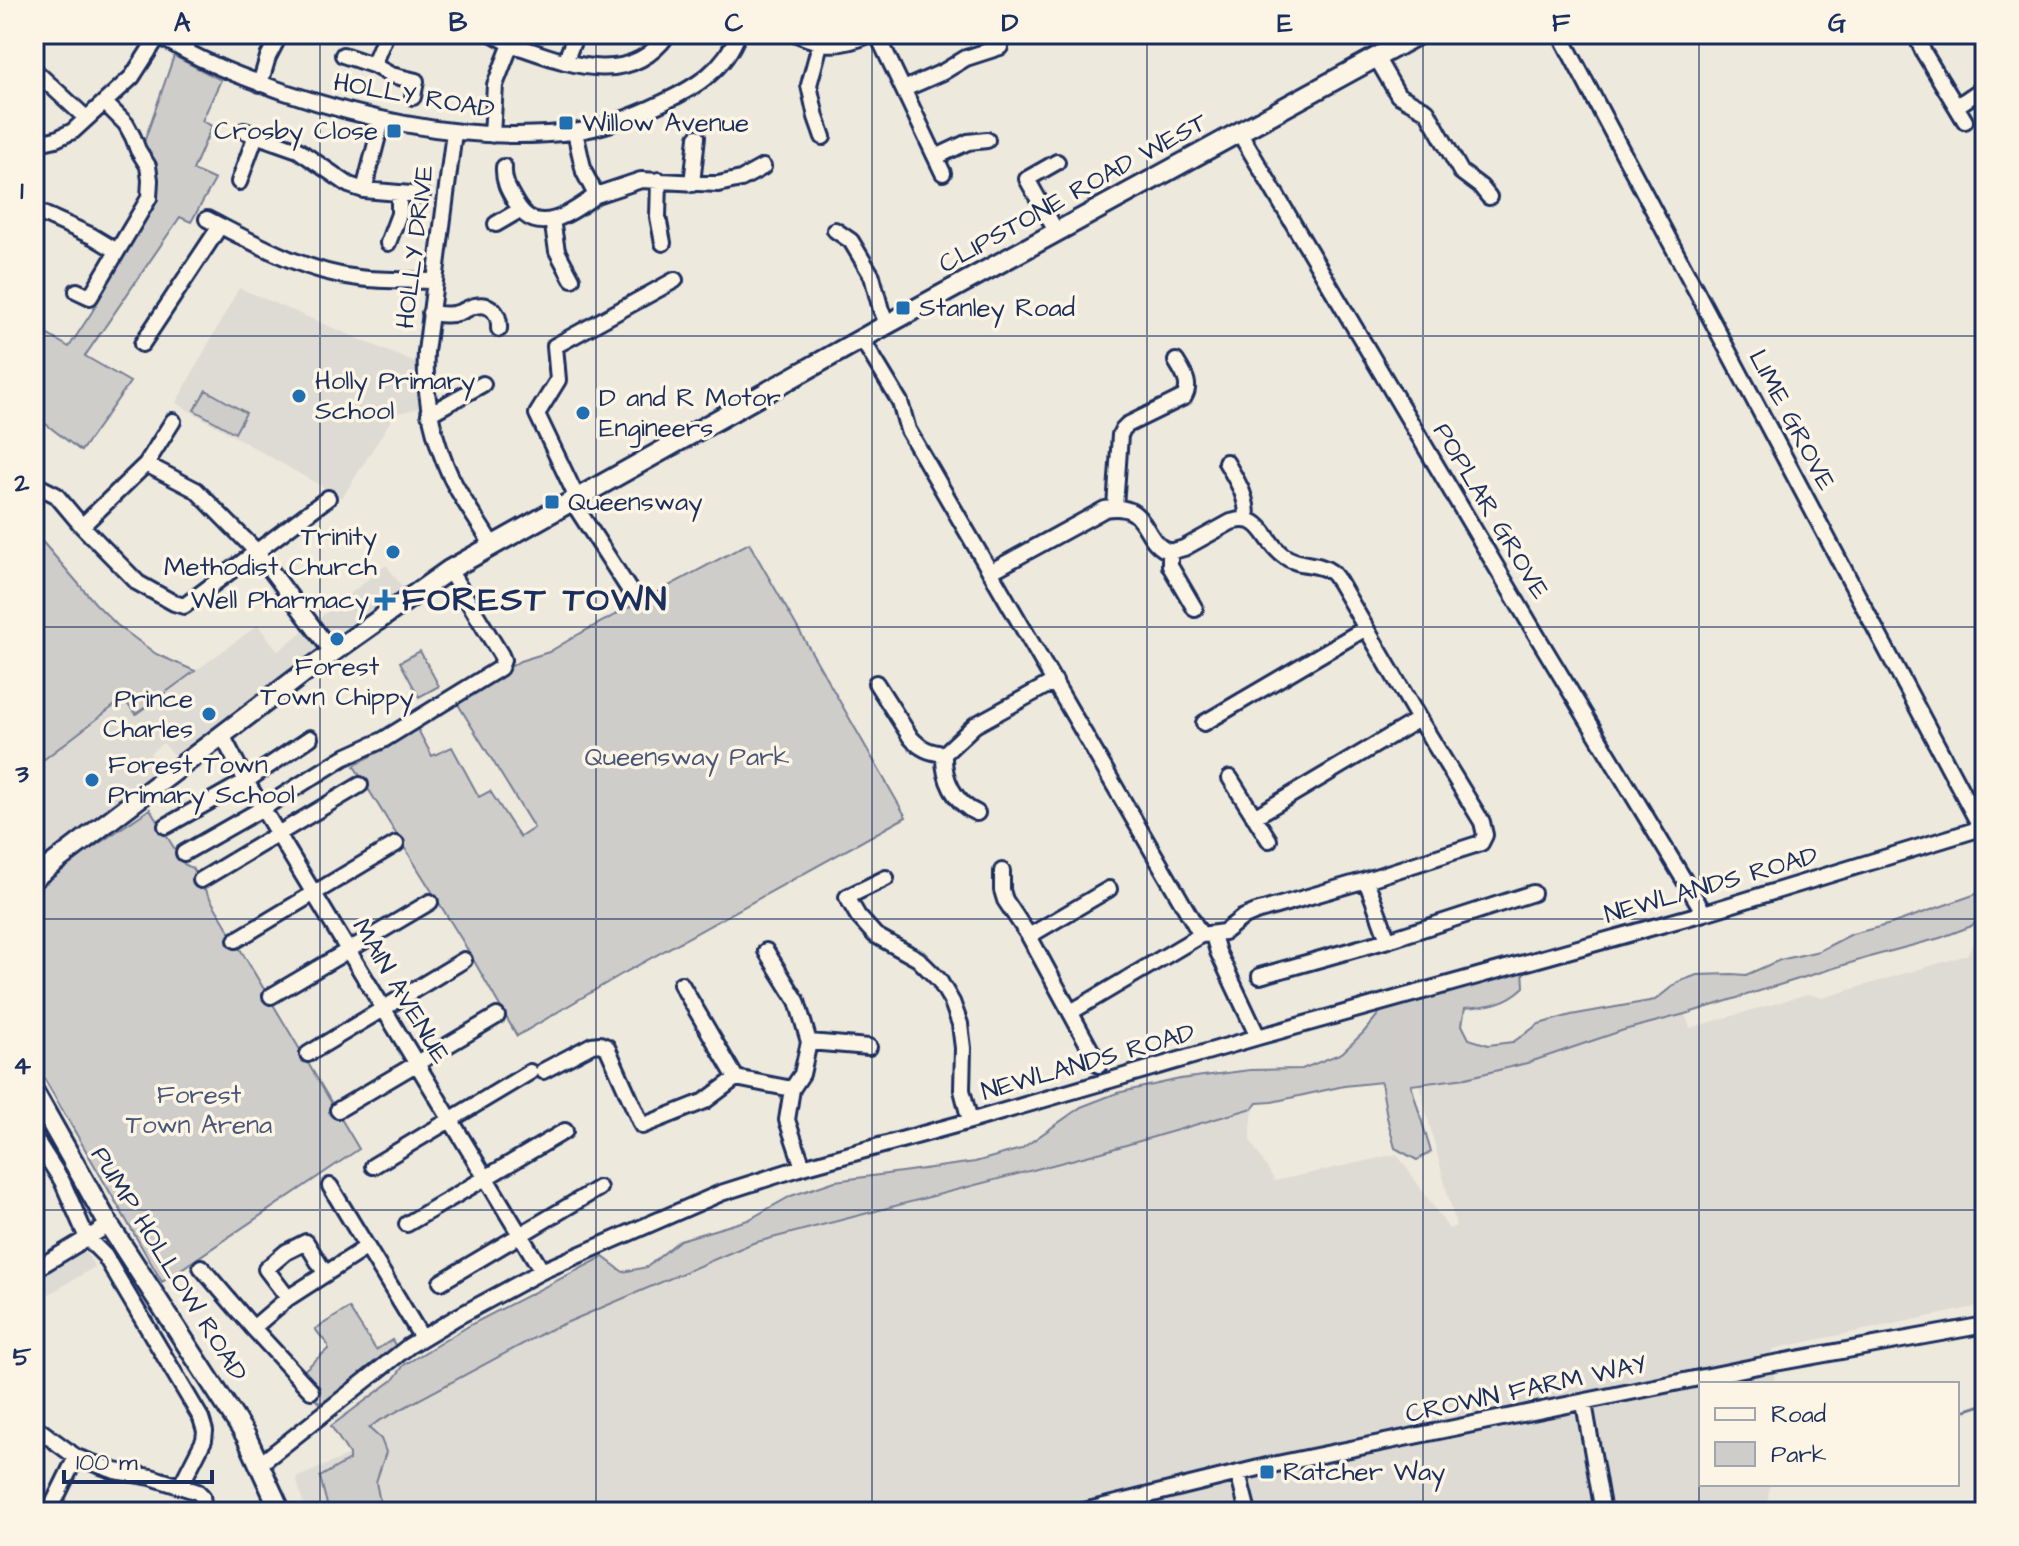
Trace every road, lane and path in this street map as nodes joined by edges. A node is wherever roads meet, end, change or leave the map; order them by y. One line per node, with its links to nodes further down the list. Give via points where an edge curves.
1 (280, 34): 21 (street)
2 (386, 34): 19 (street)
3 (493, 34): 13 (street)
4 (576, 34): 18 (street)
5 (668, 34): 18 (street, via 636,62 615,68)
6 (738, 34): 31 (street, HOLLY ROAD, via 721,64 702,82 637,115)
7 (797, 34): 14 (street)
8 (874, 34): 14 (street); 23 (street)
9 (1419, 34): 17 (main road, CLIPSTONE ROAD WEST)
10 (1560, 34): 104 (street, LIME GROVE)
11 (1915, 34): 26 (street)
12 (158, 35): 21 (street, HOLLY ROAD); 25 (street, via 132,77)
13 (511, 44): 18 (street); 33 (street, via 495,85)
14 (820, 44): 35 (street, via 809,85)
15 (1000, 47): 23 (street)
16 (343, 55): 19 (street)
17 (1376, 57): 32 (main road, CLIPSTONE ROAD WEST); 50 (street, via 1398,95 1427,111 1461,172)
18 (565, 62)
19 (373, 65): 24 (street, via 416,81)
20 (34, 70): 27 (street)
21 (260, 84): 28 (street, HOLLY ROAD)
22 (1985, 87): 26 (street)
23 (904, 89): 38 (street)
24 (413, 97)
25 (105, 103): 27 (street); 59 (street, via 126,124 150,180 149,198)
26 (1957, 106): 29 (street)
27 (86, 118): 37 (street, via 73,131)
28 (382, 120): 30 (street, HOLLY ROAD); 46 (street)
29 (1965, 121)
30 (454, 132): 33 (street, HOLLY ROAD); 62 (street, HOLLY DRIVE)
31 (575, 132): 33 (street, HOLLY ROAD); 49 (street, via 584,172)
32 (1239, 132): 56 (main road, CLIPSTONE ROAD WEST); 118 (street, POPLAR GROVE)
33 (492, 135)
34 (697, 137): 45 (street)
35 (823, 137)
36 (987, 140): 38 (street, via 968,142)
37 (34, 144)
38 (936, 157): 42 (street)
39 (1057, 162): 56 (street, via 1027,179)
40 (504, 167): 52 (street, via 506,186)
41 (763, 167): 45 (street, via 741,179)
42 (943, 173)
43 (659, 180): 45 (street); 49 (street, via 641,180); 58 (street)
44 (239, 182): 46 (street, via 250,133 298,150)
45 (692, 184)
46 (364, 190): 47 (street)
47 (399, 193): 48 (street); 57 (street, via 399,214)
48 (422, 195)
49 (596, 195): 53 (street)
50 (1489, 197)
51 (34, 210): 59 (street)
52 (520, 210): 53 (street, via 534,221); 54 (street)
53 (552, 220): 60 (street, via 557,251)
54 (496, 224)
55 (835, 230): 65 (street, via 851,241 866,266)
56 (1056, 231): 65 (main road, CLIPSTONE ROAD WEST)
57 (388, 243)
58 (663, 243)
59 (117, 251): 63 (street, via 90,297)
60 (572, 279)
61 (675, 280): 77 (street, via 555,346 558,380 537,414)
62 (434, 281): 64 (street, HOLLY DRIVE); 68 (street, via 359,278 323,270 213,222 156,334)
63 (77, 291)
64 (430, 313): 66 (street, via 452,314 482,305 495,311); 71 (street, HOLLY DRIVE, via 425,369)
65 (888, 324): 67 (main road, CLIPSTONE ROAD WEST)
66 (499, 329)
67 (862, 339): 77 (main road, CLIPSTONE ROAD WEST); 85 (street)
68 (142, 344)
69 (1176, 361): 78 (street, via 1188,383 1184,397 1127,425 1120,435)
70 (483, 384): 71 (street)
71 (429, 414): 81 (street, HOLLY DRIVE, via 450,475)
72 (173, 421): 74 (street)
73 (1226, 462): 79 (street, via 1245,496)
74 (146, 464): 80 (street); 82 (street, via 196,490)
75 (34, 484): 80 (street, via 56,495)
76 (328, 498): 82 (street)
77 (574, 500): 81 (main road, CLIPSTONE ROAD WEST); 86 (street)
78 (1115, 507): 83 (street, via 1136,513 1157,546); 85 (street)
79 (1247, 520): 83 (street, via 1231,522); 88 (street, via 1260,527 1288,560 1331,572)
80 (82, 526): 82 (street, via 138,583 184,606)
81 (492, 545): 84 (main road, CLIPSTONE ROAD WEST)
82 (257, 552): 89 (street)
83 (1170, 552): 87 (street, via 1170,566)
84 (449, 570): 89 (main road, CLIPSTONE ROAD WEST); 100 (street, via 501,655 500,668)
85 (990, 572): 90 (street)
86 (630, 591)
87 (1195, 609)
88 (1366, 628): 92 (street); 93 (street)
89 (332, 652): 94 (main road, CLIPSTONE ROAD WEST)
90 (1055, 681): 96 (street, via 975,725); 119 (street)
91 (876, 683): 96 (street, via 918,746)
92 (1419, 719): 102 (street); 113 (street, via 1485,835 1481,843)
93 (1204, 723)
94 (222, 735): 98 (street, MAIN AVENUE); 110 (main road, CLIPSTONE ROAD WEST)
95 (310, 738): 98 (street)
96 (944, 754): 101 (street, via 952,791)
97 (1230, 778): 102 (street)
98 (246, 781): 100 (street, MAIN AVENUE); 103 (street)
99 (360, 785): 105 (street)
100 (263, 808): 105 (street, MAIN AVENUE); 108 (street)
101 (977, 813)
102 (1254, 817): 106 (street)
103 (166, 826)
104 (1983, 828): 118 (street, NEWLANDS ROAD)
105 (278, 834): 112 (street); 116 (street, MAIN AVENUE)
106 (1269, 840)
107 (396, 844): 116 (street)
108 (184, 853)
109 (1002, 871): 120 (street, via 1005,900)
110 (34, 878)
111 (886, 878): 143 (street, via 847,897 875,935 918,959 952,1002 960,1024 962,1090)
112 (201, 880)
113 (1366, 880): 119 (street, via 1256,912 1224,932); 122 (street)
114 (1109, 889): 120 (street)
115 (1533, 893): 122 (street)
116 (314, 894): 121 (street); 123 (street, MAIN AVENUE)
117 (430, 902): 123 (street)
118 (1704, 913): 132 (street, NEWLANDS ROAD)
119 (1207, 935): 130 (street); 132 (street)
120 (1029, 936): 130 (street)
121 (236, 940)
122 (1388, 940): 126 (street)
123 (348, 950): 128 (street); 129 (street, MAIN AVENUE)
124 (766, 951): 133 (street, via 797,1001)
125 (464, 960): 129 (street)
126 (1260, 976)
127 (681, 984): 138 (street)
128 (271, 996)
129 (383, 1008): 135 (street); 136 (street, MAIN AVENUE)
130 (1071, 1012): 137 (street)
131 (497, 1016): 136 (street)
132 (1258, 1037): 143 (street, NEWLANDS ROAD)
133 (809, 1042): 134 (street); 139 (street, via 802,1074)
134 (869, 1047)
135 (308, 1054)
136 (417, 1064): 141 (street); 142 (street, MAIN AVENUE)
137 (1099, 1065)
138 (736, 1078): 139 (street); 142 (street, via 705,1101 642,1126 607,1047 592,1045)
139 (792, 1089): 147 (street, via 787,1120)
140 (34, 1092): 152 (main road, PUMP HOLLOW ROAD)
141 (338, 1110)
142 (450, 1120): 146 (street); 148 (street, MAIN AVENUE)
143 (970, 1121): 147 (street, NEWLANDS ROAD)
144 (565, 1131): 148 (street)
145 (34, 1137): 154 (street, PUMP HOLLOW ROAD, via 62,1181)
146 (373, 1166)
147 (803, 1167): 158 (street, NEWLANDS ROAD, via 721,1193)
148 (486, 1179): 151 (street); 153 (street, MAIN AVENUE)
149 (330, 1186): 155 (street)
150 (599, 1188): 153 (street)
151 (407, 1224)
152 (109, 1225): 154 (street); 169 (main road, PUMP HOLLOW ROAD)
153 (520, 1235): 158 (street, MAIN AVENUE); 160 (street)
154 (87, 1238): 157 (street); 171 (street, PUMP HOLLOW ROAD, via 105,1256 201,1418 204,1440)
155 (367, 1247): 159 (street); 164 (street)
156 (201, 1267): 163 (street)
157 (34, 1270)
158 (542, 1271): 164 (street, NEWLANDS ROAD)
159 (325, 1273): 161 (street); 161 (street, via 306,1242 286,1252 266,1269)
160 (441, 1282)
161 (288, 1298): 163 (street)
162 (1985, 1325): 166 (street, CROWN FARM WAY)
163 (253, 1328): 165 (street)
164 (422, 1338): 169 (street, NEWLANDS ROAD)
165 (311, 1391)
166 (1584, 1403): 170 (street, CROWN FARM WAY); 177 (street)
167 (34, 1426): 168 (street)
168 (76, 1457): 171 (street); 172 (street)
169 (260, 1464): 174 (main road, PUMP HOLLOW ROAD)
170 (1238, 1473): 175 (street, CROWN FARM WAY); 176 (street)
171 (181, 1485): 173 (street, via 202,1496)
172 (49, 1512)
173 (197, 1512)
174 (281, 1512)
175 (1080, 1512)
176 (1248, 1512)
177 (1603, 1512)

